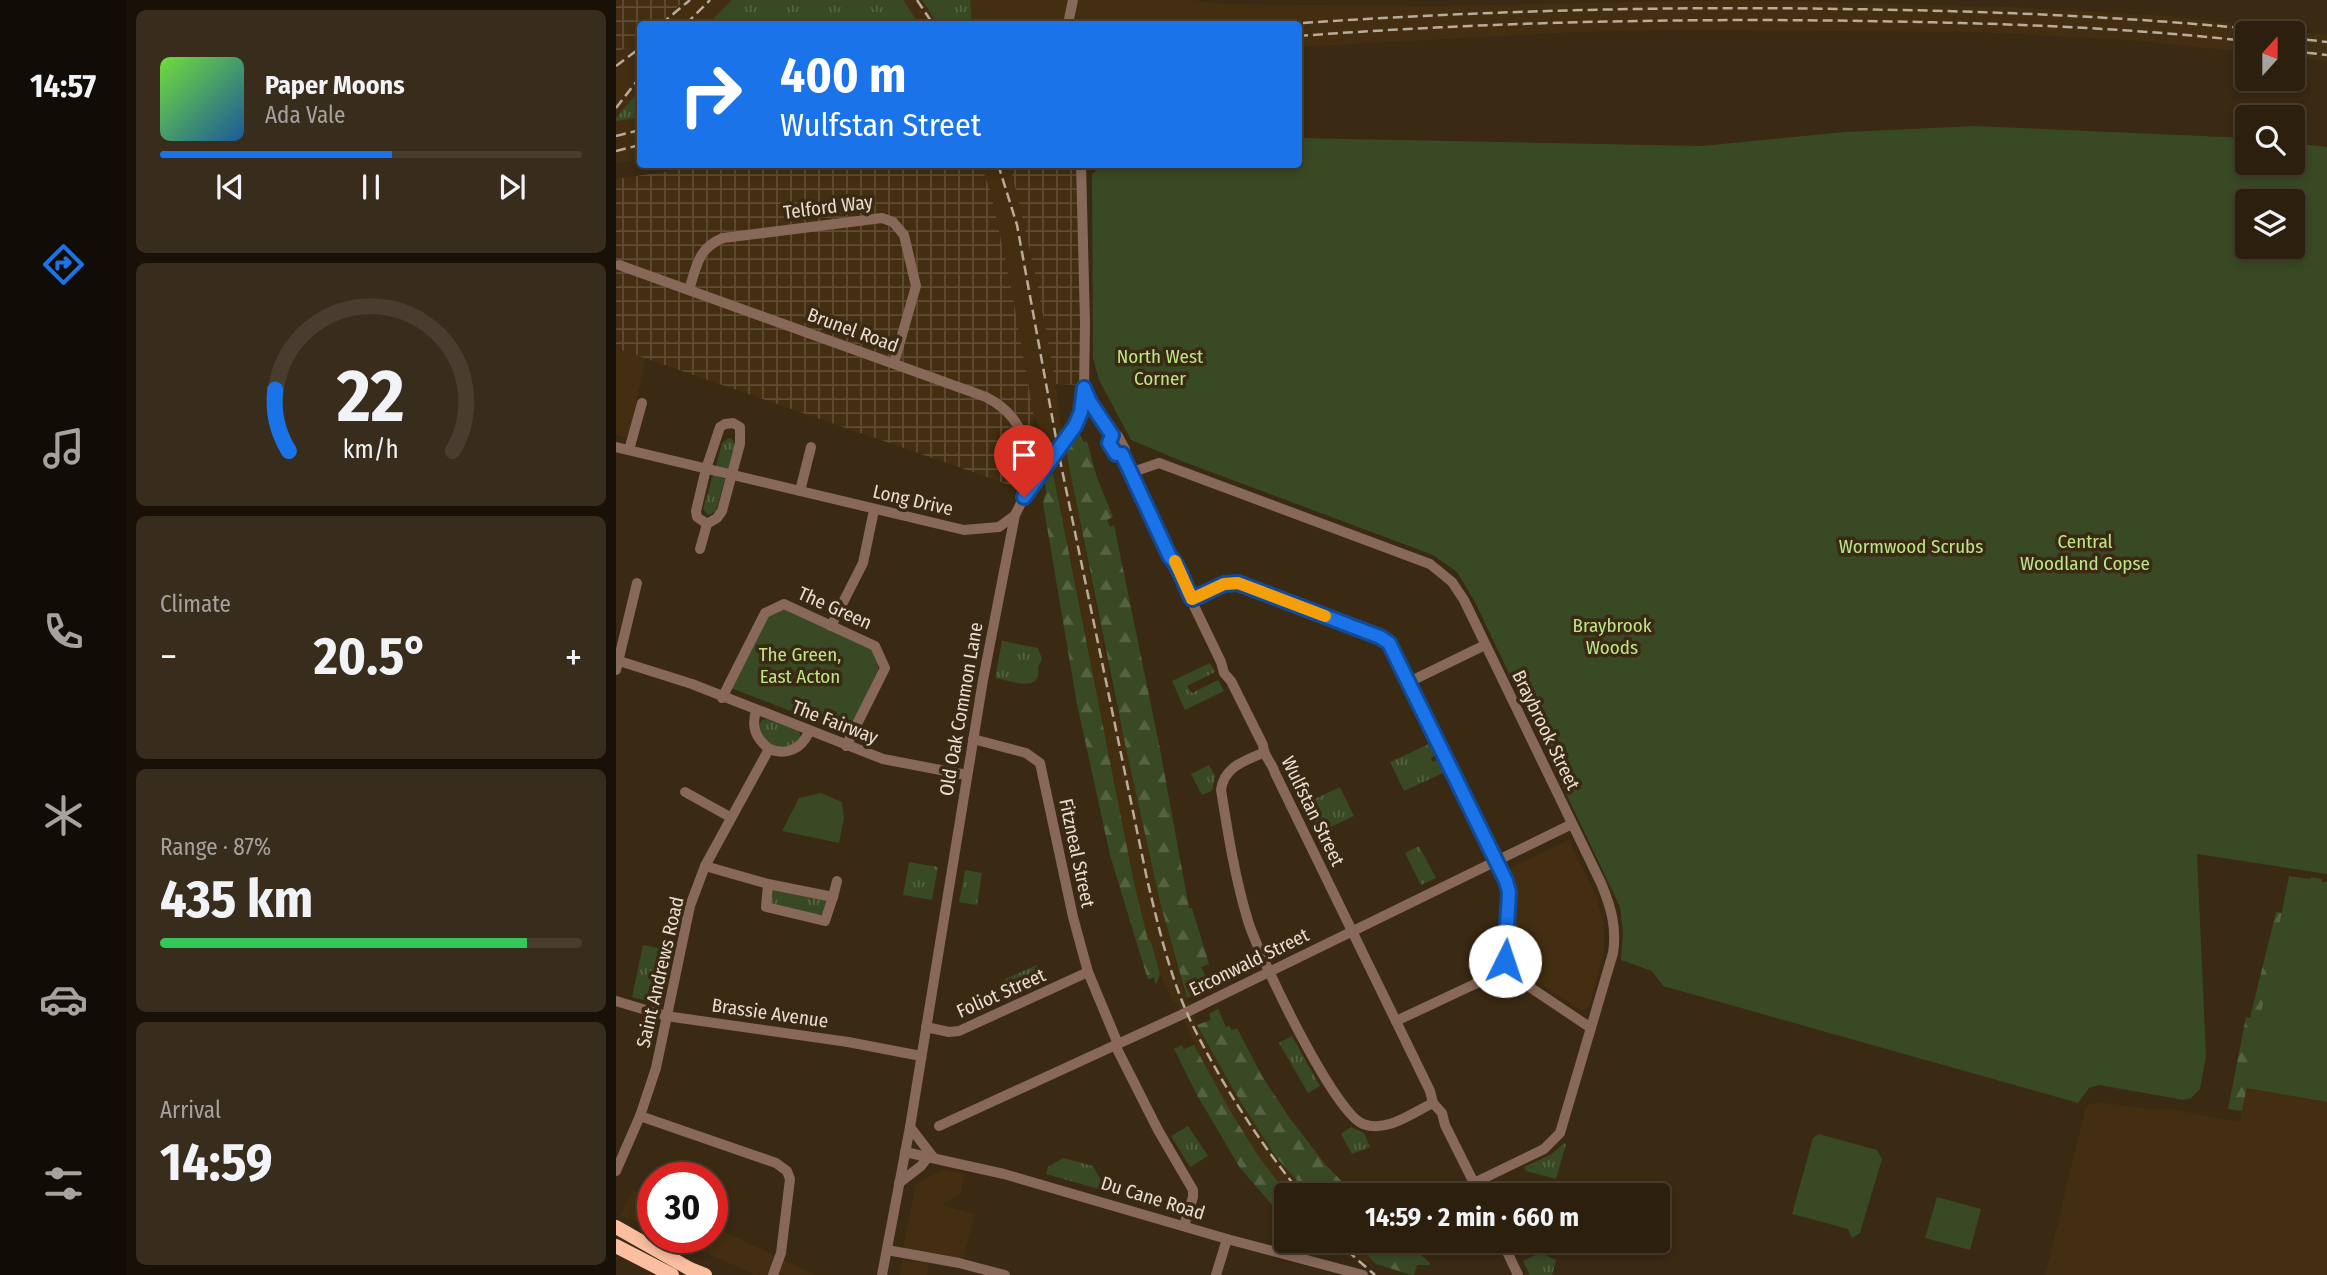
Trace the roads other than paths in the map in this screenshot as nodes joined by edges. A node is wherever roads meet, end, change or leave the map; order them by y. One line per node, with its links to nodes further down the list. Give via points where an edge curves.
1 (1073, 0): 2 (street)
2 (1069, 21)
3 (1081, 168): 7 (street, Old Oak Common Lane)
4 (619, 265): 5 (street, Brunel Road)
5 (690, 290): 6 (street, Brunel Road); 6 (street, Telford Way, via 704,250 723,238 882,218 904,235 916,286)
6 (894, 363): 13 (street, Brunel Road, via 1000,404 1020,427)
7 (1084, 388): 13 (street, Old Oak Common Lane, via 1079,419); 14 (street, Wulfstan Street, via 1112,435 1109,443 1116,454 1122,454)
8 (642, 403): 11 (street)
9 (616, 447): 11 (street, Long Drive)
10 (811, 447): 16 (street)
11 (629, 450): 12 (street, Long Drive)
12 (706, 470): 15 (street, Long Drive); 15 (street, via 720,427 733,423 741,434); 19 (street, via 696,511)
13 (1042, 470): 18 (street, Old Oak Common Lane)
14 (1130, 473): 22 (street, Wulfstan Street); 24 (street, Braybrook Street, via 1158,463 1430,564 1459,591)
15 (731, 475): 16 (street, Long Drive); 19 (street, via 722,511)
16 (800, 491): 17 (street, Long Drive)
17 (874, 510): 18 (street, Long Drive, via 964,530 999,527); 23 (street, via 863,563)
18 (1015, 515): 30 (street, Old Oak Common Lane)
19 (707, 524): 20 (street)
20 (700, 549)
21 (637, 583): 25 (street)
22 (1192, 599): 26 (street, via 1224,584 1238,583 1317,613 1386,640); 33 (street, Wulfstan Street)
23 (831, 626): 27 (street, The Green, via 784,604 765,613); 31 (street, The Green, via 876,646 885,668)
24 (1485, 645): 26 (street); 37 (street, Braybrook Street)
25 (617, 663): 27 (street, The Fairway, via 692,684)
26 (1409, 682): 38 (street)
27 (722, 698): 28 (street, The Fairway)
28 (756, 711): 29 (street, The Fairway); 32 (street, via 755,733)
29 (809, 732): 31 (street, The Fairway); 32 (street, via 794,750)
30 (973, 739): 34 (street, Old Oak Common Lane); 45 (street, Fitzneal Street, via 1026,753 1040,762)
31 (846, 746): 34 (street, The Fairway, via 883,759)
32 (769, 749): 36 (street, Saint Andrews Road)
33 (1263, 753): 43 (street, Wulfstan Street, via 1271,761); 46 (street, via 1232,768 1221,790 1245,911)
34 (967, 775): 50 (street, Old Oak Common Lane)
35 (685, 792): 36 (street)
36 (730, 817): 39 (street, Saint Andrews Road)
37 (1572, 824): 38 (street, Erconwald Street); 51 (street, Braybrook Street, via 1608,900 1615,930 1613,953)
38 (1495, 862): 43 (street, Erconwald Street); 44 (street, via 1509,892)
39 (705, 866): 41 (street); 48 (street, Saint Andrews Road, via 690,906)
40 (837, 881): 42 (street)
41 (768, 884): 42 (street); 42 (street, via 766,907 825,921)
42 (834, 897)
43 (1353, 931): 46 (street, Erconwald Street); 49 (street, Wulfstan Street)
44 (1501, 968): 49 (street); 51 (street)
45 (1088, 972): 50 (street, Foliot Street, via 959,1031); 52 (street, Fitzneal Street, via 1105,1018 1111,1022)
46 (1270, 972): 52 (street, Erconwald Street); 54 (street, via 1313,1058 1354,1118 1371,1126 1388,1125)
47 (616, 1001): 48 (street, Brassie Avenue)
48 (666, 1016): 53 (street, Brassie Avenue); 55 (street, Saint Andrews Road)
49 (1396, 1021): 54 (street, Wulfstan Street)
50 (926, 1027): 53 (street, Old Oak Common Lane)
51 (1591, 1028): 62 (street, Braybrook Street, via 1556,1139)
52 (1116, 1045): 56 (street, Erconwald Street); 63 (street, via 1193,1190)
53 (921, 1056): 57 (street, Old Oak Common Lane)
54 (1433, 1103): 62 (street, Wulfstan Street)
55 (640, 1116): 60 (street, Saint Andrews Road); 71 (street, via 776,1163 787,1171 790,1179 781,1253)
56 (939, 1126)
57 (910, 1127): 58 (street, Old Oak Common Lane); 59 (street)
58 (905, 1152): 59 (street, Du Cane Road); 61 (street, Old Oak Common Lane)
59 (931, 1157): 61 (street); 63 (street, Du Cane Road)
60 (616, 1171)
61 (899, 1183): 67 (street, Old Oak Common Lane)
62 (1474, 1183)
63 (1184, 1226): 65 (street, Du Cane Road)
64 (616, 1227): 70 (highway)
65 (1227, 1239): 74 (street); 75 (street, Du Cane Road)
66 (616, 1246): 69 (highway)
67 (887, 1250): 72 (street, Old Oak Common Lane); 73 (street)
68 (1508, 1253): 76 (street)
69 (672, 1275)
70 (705, 1275)
71 (773, 1275)
72 (882, 1275)
73 (1005, 1275)
74 (1216, 1275)
75 (1363, 1275)
76 (1518, 1275)

